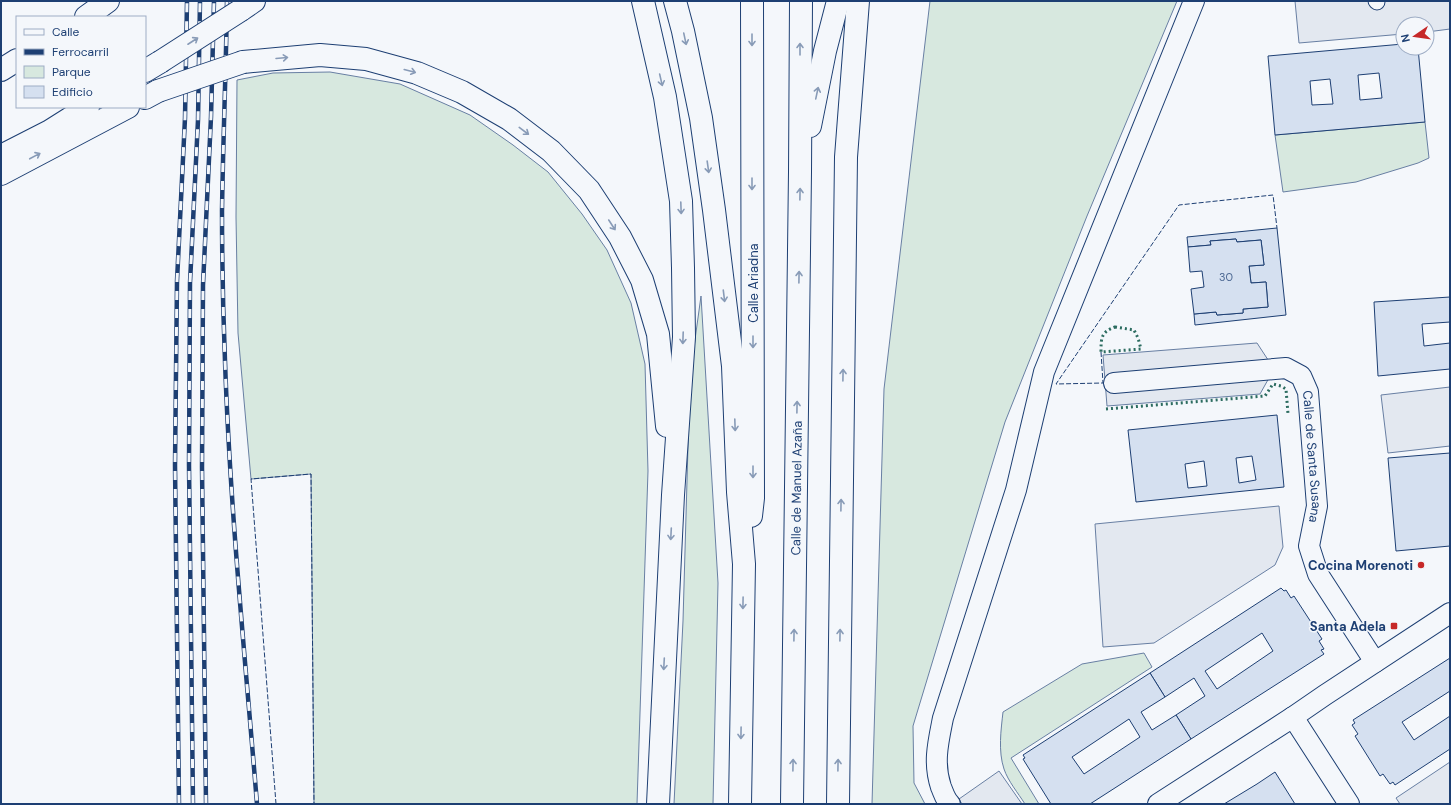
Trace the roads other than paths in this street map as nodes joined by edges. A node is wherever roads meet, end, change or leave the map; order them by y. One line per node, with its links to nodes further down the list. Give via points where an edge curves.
1 (108, 1): 10 (highway)
2 (643, 1): 21 (highway, one-way to 21, via 665,97 681,201 684,337)
3 (675, 1): 22 (highway, one-way to 22, via 701,118 714,210 733,366)
4 (752, 1): 22 (highway, Calle Ariadna, one-way to 22, via 753,498)
5 (801, 1): 18 (highway, one-way to 5)
6 (838, 1): 18 (highway, one-way to 6)
7 (858, 1): 29 (highway, one-way to 7, via 846,157)
8 (1194, 1): 30 (street, via 1044,372 1016,490 943,718 936,750 937,776)
9 (247, 6): 12 (highway, one-way to 9, bridge)
10 (87, 16)
11 (16, 61): 13 (highway)
12 (152, 67)
13 (1, 70)
14 (152, 94): 21 (highway, one-way to 21, bridge, via 243,62 320,55 366,59 417,73 462,92 502,115 551,151 589,190 620,237 642,280 658,334)
15 (86, 108): 17 (highway, via 50,131)
16 (126, 108): 19 (highway, one-way to 16)
17 (1, 156)
18 (800, 172): 28 (highway, Calle de Manuel Azaña, one-way to 18)
19 (1, 174)
20 (1114, 383): 24 (street, Calle de Santa Susana, via 1286,368 1301,376 1308,392 1318,506 1309,546 1318,574)
21 (673, 495): 26 (highway, one-way to 26)
22 (744, 564): 27 (highway, one-way to 27)
23 (1450, 613): 24 (street)
24 (1375, 662): 25 (street)
25 (1293, 717): 31 (street); 32 (street)
26 (658, 804)
27 (740, 804)
28 (792, 804)
29 (838, 804)
30 (950, 804)
31 (1158, 804)
32 (1349, 804)

